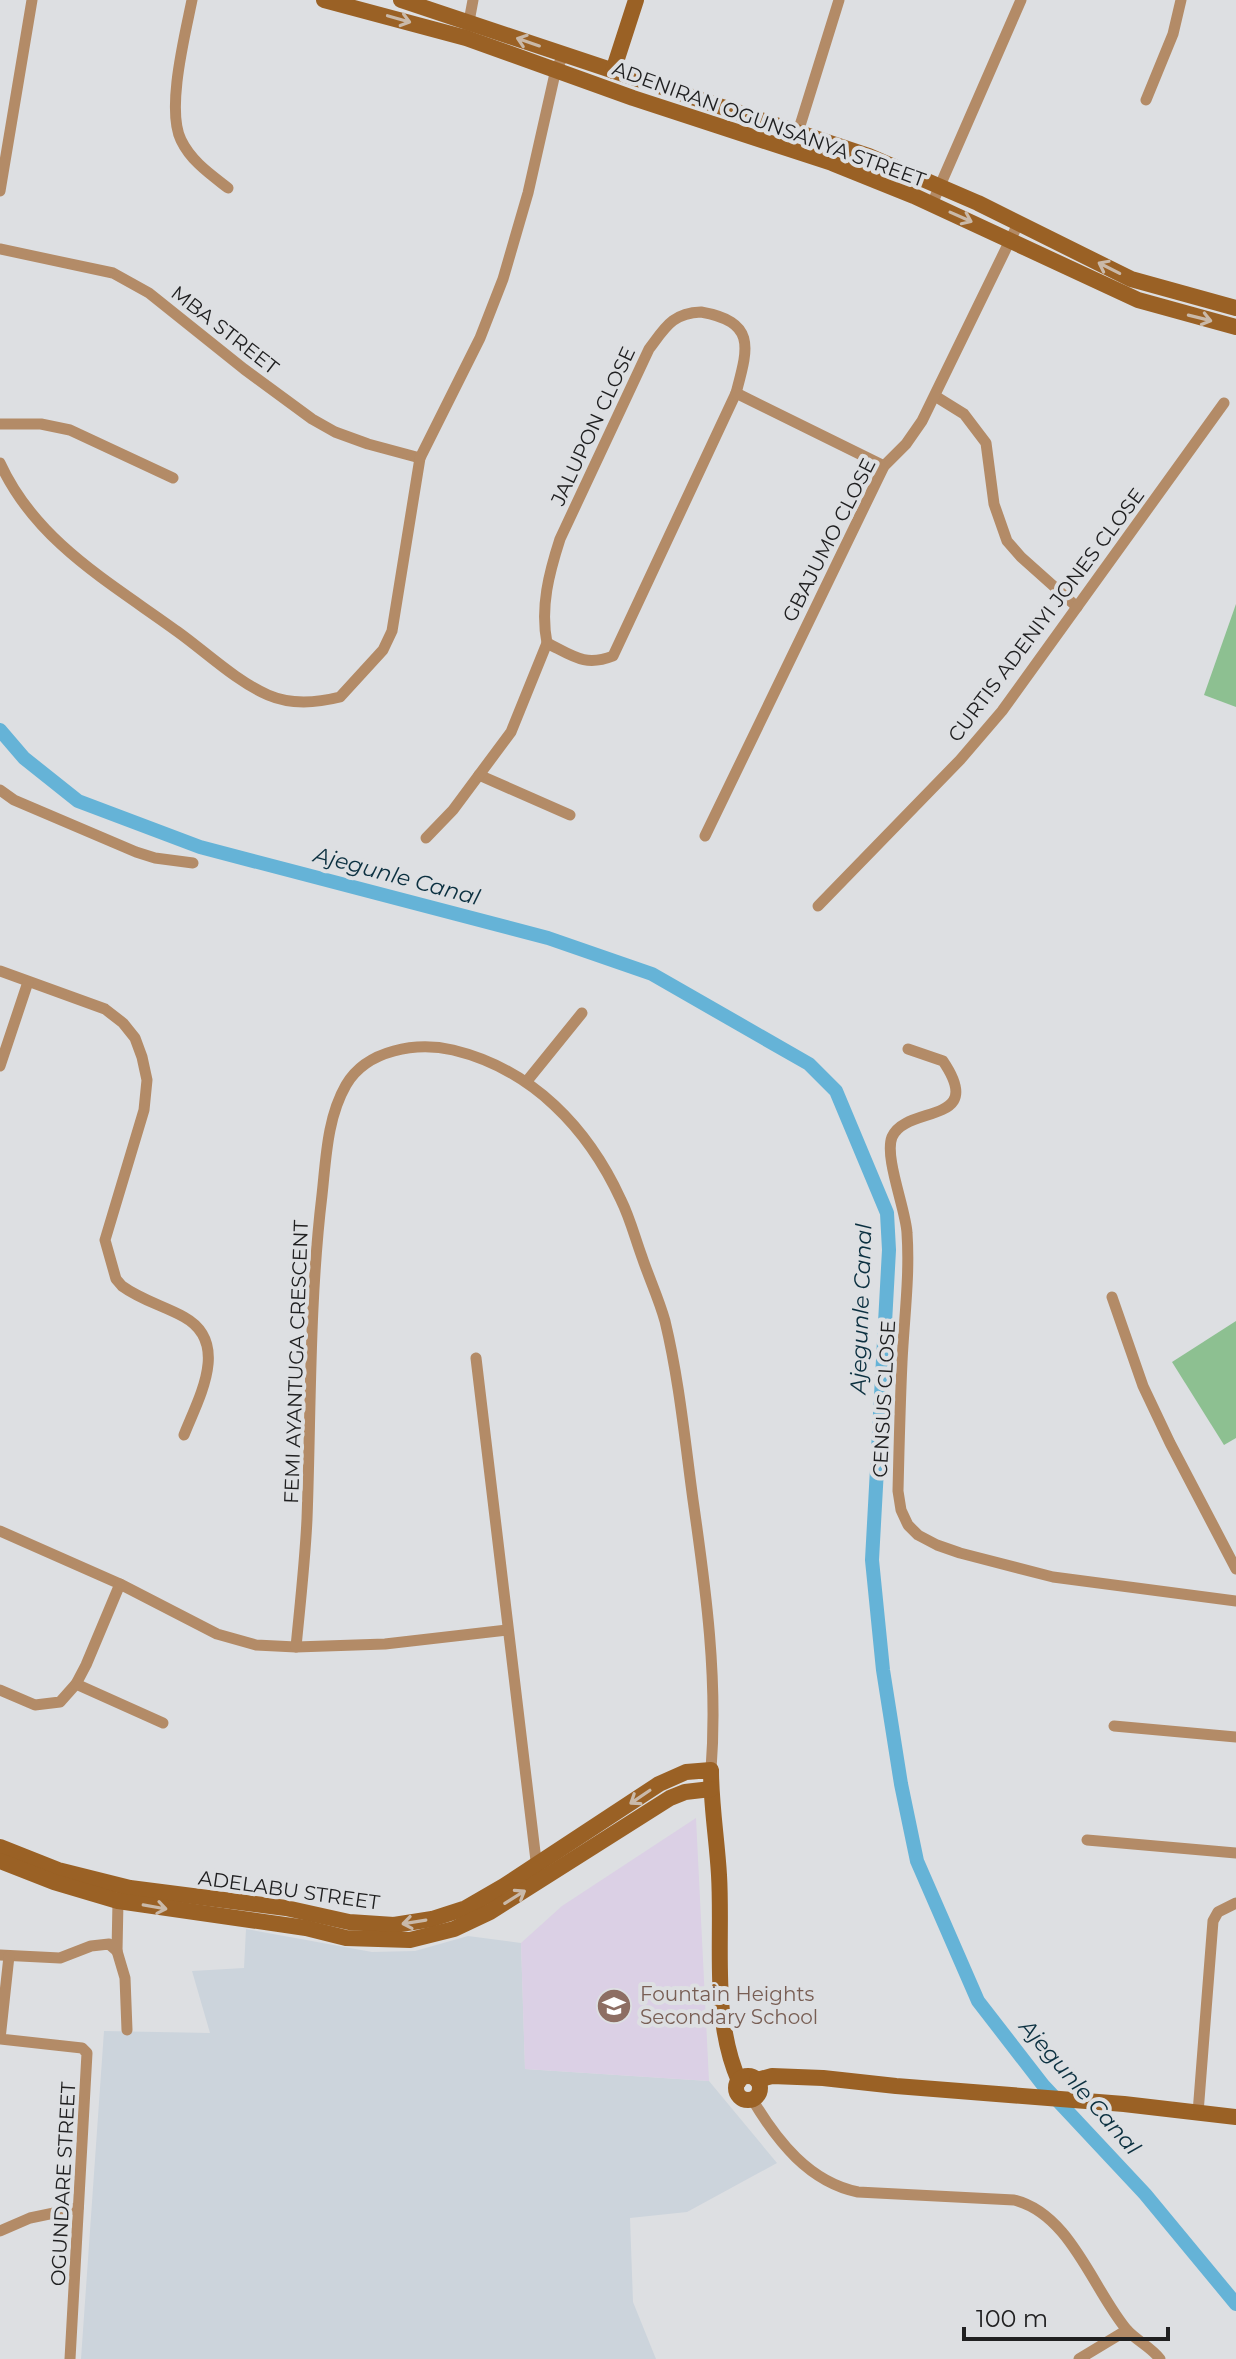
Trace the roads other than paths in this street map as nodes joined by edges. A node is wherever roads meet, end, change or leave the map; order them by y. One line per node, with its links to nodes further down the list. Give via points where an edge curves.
1 (32, 0): 17 (street)
2 (192, 0): 16 (street, via 174,121 198,165)
3 (324, 0): 10 (main road, ADENIRAN OGUNSANYA STREET, one-way to 10)
4 (401, 0): 10 (main road, ADENIRAN OGUNSANYA STREET)
5 (473, 0): 10 (street)
6 (636, 0): 12 (main road)
7 (839, 0): 14 (street)
8 (1021, 0): 15 (street)
9 (1181, 0): 13 (street)
10 (468, 30): 11 (main road, ADENIRAN OGUNSANYA STREET)
11 (560, 62): 12 (main road, ADENIRAN OGUNSANYA STREET); 18 (main road, ADENIRAN OGUNSANYA STREET, via 633,98 832,163); 28 (street, via 503,279)
12 (613, 71): 14 (main road, ADENIRAN OGUNSANYA STREET)
13 (1146, 100)
14 (798, 132): 15 (main road, ADENIRAN OGUNSANYA STREET)
15 (939, 186): 18 (street); 19 (main road, ADENIRAN OGUNSANYA STREET)
16 (228, 188)
17 (0, 191)
18 (932, 204): 20 (main road, ADENIRAN OGUNSANYA STREET, one-way to 20)
19 (1018, 224): 20 (street, GBAJUMO CLOSE); 22 (main road, ADENIRAN OGUNSANYA STREET, one-way to 19, via 1131,279)
20 (1011, 241): 23 (main road, ADENIRAN OGUNSANYA STREET, one-way to 23, via 1138,300); 25 (street, GBAJUMO CLOSE)
21 (0, 249): 28 (street, MBA STREET, via 113,273 149,293 312,419 357,440)
22 (1236, 308)
23 (1236, 327)
24 (736, 393): 30 (street); 33 (street, JALUPON CLOSE, via 613,656 598,663 584,661); 33 (street, JALUPON CLOSE, via 745,343 733,321 701,312 684,313 668,324 649,349 560,539 543,620)
25 (935, 396): 30 (street, GBAJUMO CLOSE, via 906,444); 32 (street, via 964,414 986,443 994,504 1007,541)
26 (1224, 403): 32 (street, CURTIS ADENIYI JONES CLOSE)
27 (0, 424): 31 (street, via 70,430)
28 (420, 458): 29 (street, via 400,594 387,641 340,697 300,702 269,695 238,677 65,550 31,513)
29 (0, 463)
30 (884, 466): 37 (street, GBAJUMO CLOSE)
31 (173, 478)
32 (1077, 607): 40 (street, CURTIS ADENIYI JONES CLOSE, via 960,760)
33 (547, 643): 34 (street, JALUPON CLOSE, via 511,732)
34 (479, 775): 36 (street); 38 (street, JALUPON CLOSE)
35 (0, 790): 39 (street, via 136,852)
36 (570, 815)
37 (705, 836)
38 (426, 838)
39 (193, 863)
40 (818, 906)
41 (0, 971): 42 (street)
42 (28, 982): 45 (street); 49 (street, via 105,1009 135,1038 142,1057 147,1080 144,1110 105,1240 122,1286 196,1324 211,1353)
43 (582, 1013): 46 (street)
44 (908, 1049): 53 (street, CENSUS CLOSE, via 943,1061 955,1083 949,1107 901,1126 892,1137 907,1229 898,1491 908,1525 937,1545 1031,1572)
45 (0, 1066)
46 (527, 1081): 55 (street, FEMI AYANTUGA CRESCENT, via 477,1056 436,1046 402,1048 370,1062 347,1083 329,1129 317,1234 307,1523); 61 (street, FEMI AYANTUGA CRESCENT, via 581,1133 621,1200 664,1319 704,1573 712,1650)
47 (1112, 1297): 51 (street, via 1149,1399)
48 (476, 1358): 54 (street)
49 (184, 1435)
50 (0, 1531): 52 (street)
51 (1236, 1569)
52 (120, 1584): 55 (street, via 217,1634 256,1645); 56 (street)
53 (1236, 1601)
54 (507, 1630): 55 (street, via 385,1644); 67 (street)
55 (296, 1647)
56 (76, 1684): 57 (street, via 60,1702 49,1705 35,1705); 58 (street)
57 (0, 1690)
58 (163, 1723)
59 (1114, 1726): 60 (street)
60 (1236, 1737)
61 (711, 1770): 62 (main road); 67 (main road, ADELABU STREET, one-way to 67, via 686,1772 659,1784)
62 (711, 1789): 67 (main road, ADELABU STREET, via 670,1798); 76 (main road, via 719,1875 721,2011)
63 (1087, 1840): 65 (street)
64 (0, 1847): 68 (main road, ADELABU STREET, via 58,1870)
65 (1236, 1853)
66 (0, 1861): 69 (main road, ADELABU STREET)
67 (537, 1873): 68 (main road, ADELABU STREET, one-way to 68, via 466,1908 394,1925); 69 (main road, ADELABU STREET, one-way to 67, via 346,1938 410,1940 454,1929 490,1912)
68 (130, 1888): 69 (street)
69 (118, 1901): 71 (street)
70 (1236, 1903): 78 (street, via 1218,1912 1213,1921)
71 (117, 1951): 72 (street, via 109,1944 60,1958); 73 (street, via 125,1978)
72 (4, 1956): 74 (street)
73 (127, 2030)
74 (0, 2039): 80 (street, OGUNDARE STREET, via 82,2048 87,2053)
75 (757, 2080): 76 (main road, via 749,2076); 77 (main road, via 760,2090); 78 (main road, via 823,2078)
76 (739, 2081): 77 (main road, via 739,2095)
77 (752, 2099): 82 (street, via 797,2158 837,2187 1031,2204 1070,2244)
78 (1198, 2113): 79 (main road)
79 (1236, 2117)
80 (78, 2208): 81 (street); 83 (street, OGUNDARE STREET)
81 (0, 2231)
82 (1127, 2330): 84 (street); 85 (street)
83 (70, 2359)
84 (1079, 2359)
85 (1160, 2359)

